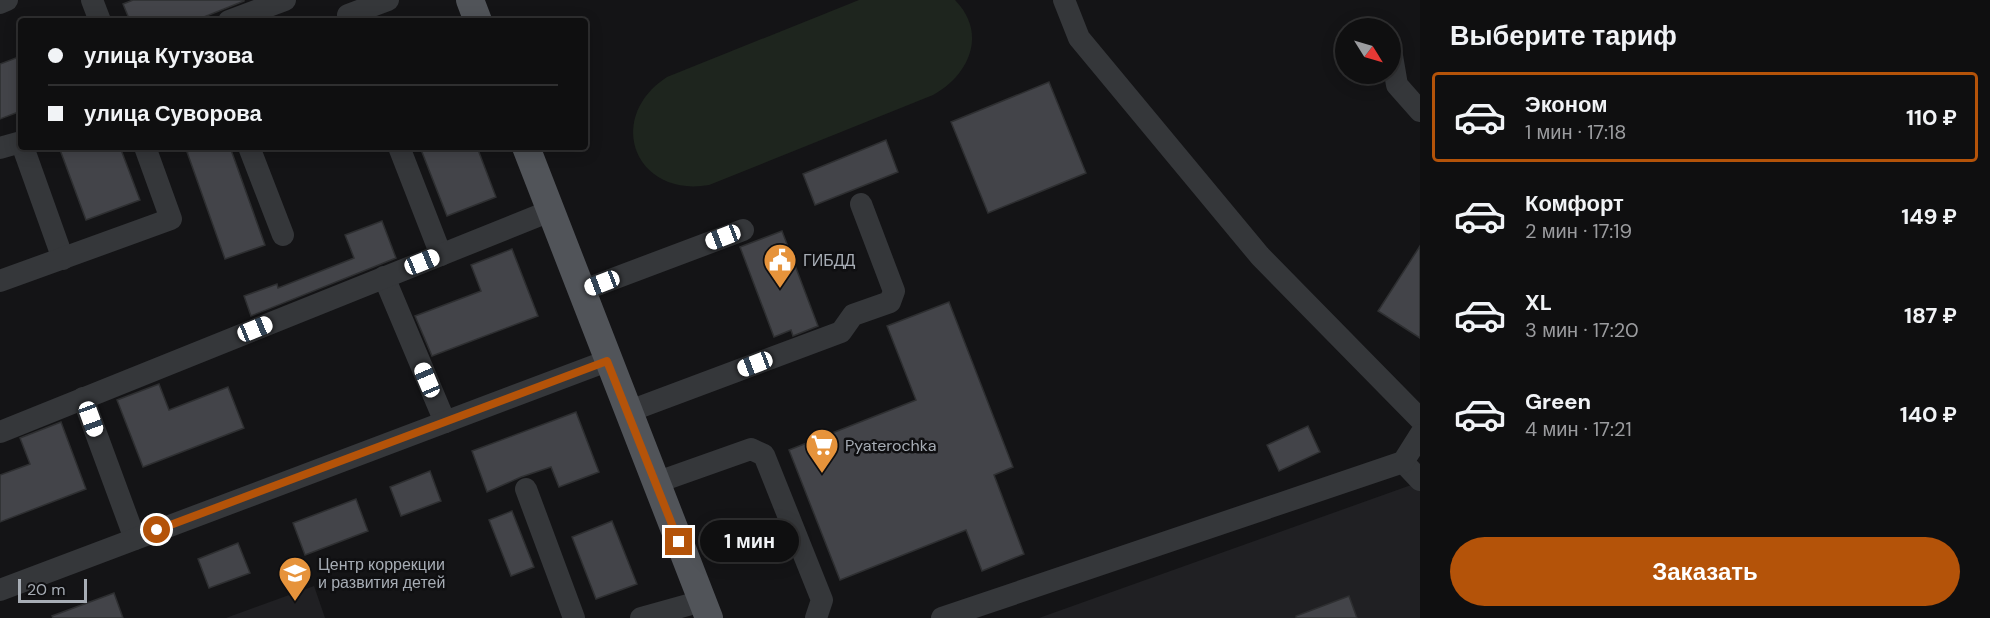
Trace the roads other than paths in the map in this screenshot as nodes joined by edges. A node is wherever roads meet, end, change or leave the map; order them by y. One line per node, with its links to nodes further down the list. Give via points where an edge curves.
1 (7, 0): 7 (street)
2 (92, 0): 9 (street)
3 (285, 0): 10 (street)
4 (388, 0): 8 (street)
5 (470, 0): 11 (main road)
6 (1064, 0): 33 (street, via 1079,38 1260,256)
7 (0, 3)
8 (347, 12)
9 (98, 18)
10 (237, 18)
11 (477, 18)
12 (1397, 84): 13 (street)
13 (1420, 111)
14 (18, 143): 15 (street)
15 (0, 148)
16 (24, 150): 26 (street)
17 (146, 150): 26 (street, via 171,219)
18 (250, 150): 24 (street)
19 (400, 150): 25 (street)
20 (527, 150): 22 (main road)
21 (861, 204): 32 (street, via 894,291 890,302 853,315 841,332)
22 (550, 211): 25 (street); 29 (main road)
23 (743, 230): 29 (street)
24 (283, 235)
25 (441, 255): 27 (street)
26 (63, 259): 28 (street)
27 (384, 277): 31 (street); 34 (street)
28 (0, 282)
29 (581, 291): 30 (main road)
30 (607, 361): 32 (main road); 34 (street)
31 (83, 398): 35 (street); 41 (street)
32 (627, 412): 39 (main road)
33 (1420, 419)
34 (445, 422): 41 (street)
35 (0, 432)
36 (1420, 435): 37 (street)
37 (1403, 462): 38 (street); 47 (street)
38 (1420, 480)
39 (655, 483): 43 (main road); 46 (street, via 751,449 764,455 822,600)
40 (526, 489): 44 (street)
41 (135, 539): 42 (street)
42 (0, 590)
43 (706, 610): 45 (street)
44 (574, 618)
45 (641, 618)
46 (816, 618)
47 (942, 618)

